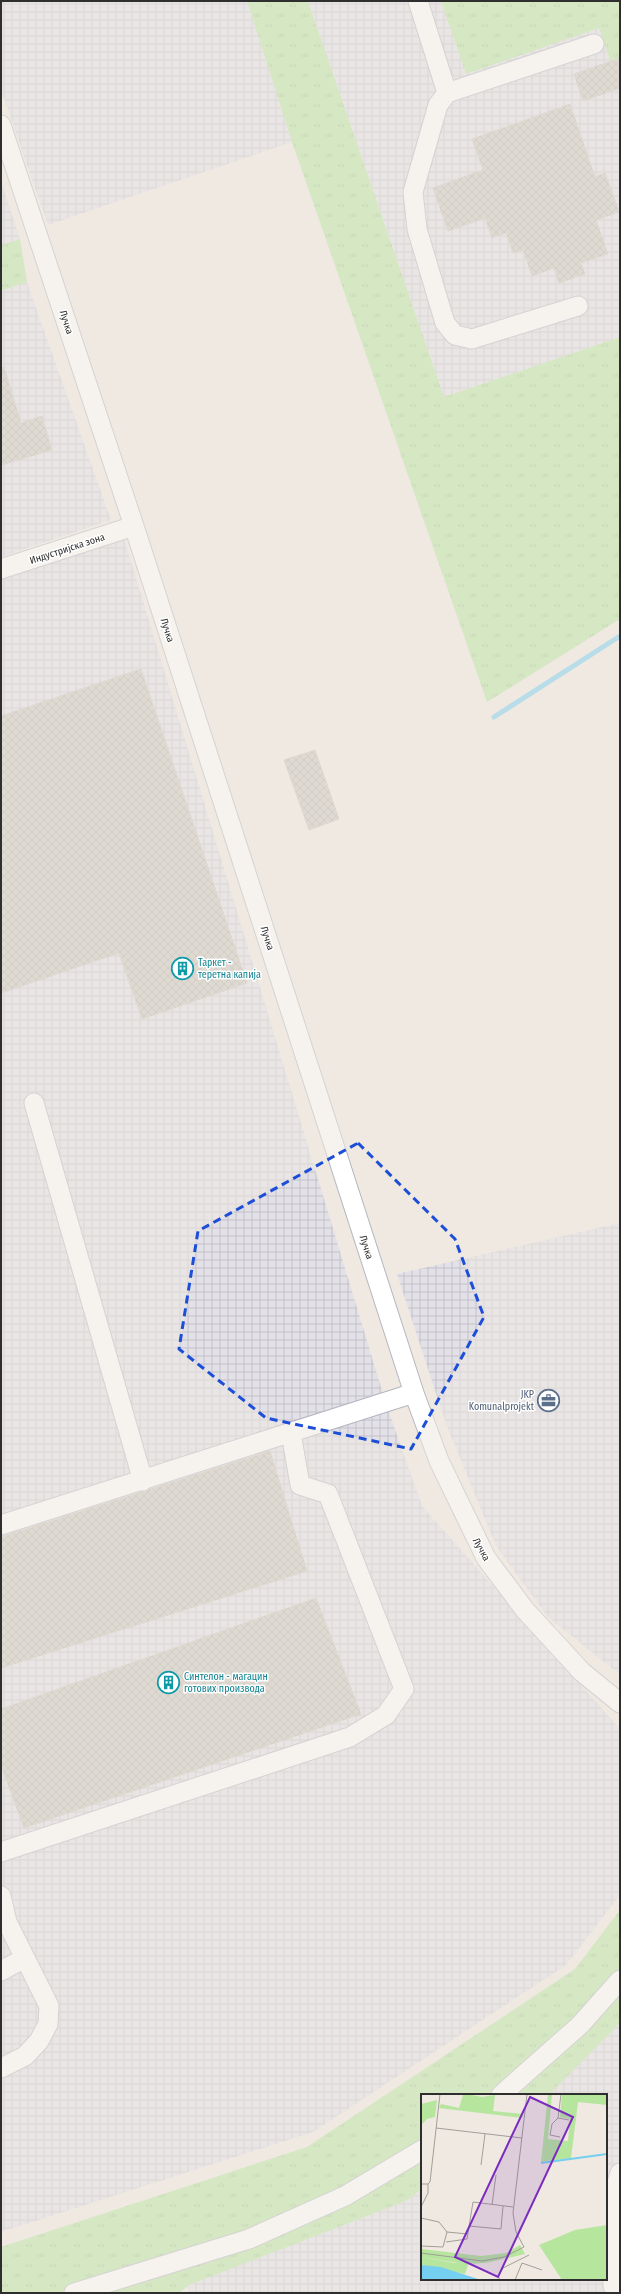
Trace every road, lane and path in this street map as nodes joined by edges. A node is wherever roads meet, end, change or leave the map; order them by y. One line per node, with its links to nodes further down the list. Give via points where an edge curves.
1 (418, 1): 3 (street)
2 (594, 44): 3 (street)
3 (447, 93): 5 (street, via 438,105 413,192 417,229 447,328 460,338 472,339)
4 (1, 125): 6 (street, Лучка)
5 (578, 306)
6 (134, 526): 7 (street, Индустријска зона); 9 (street, Лучка)
7 (1, 569)
8 (34, 1103): 11 (street)
9 (414, 1394): 10 (street); 13 (street, Лучка, via 439,1461 486,1558 530,1615 582,1672)
10 (291, 1433): 11 (street); 14 (street, via 300,1485 328,1494 404,1688 386,1716 350,1737)
11 (143, 1481): 12 (street)
12 (1, 1525)
13 (620, 1703)
14 (1, 1852)
15 (1, 1896): 16 (street, via 7,1922)
16 (25, 1958): 17 (street); 19 (street, via 48,2006 48,2024 39,2041 25,2056)
17 (1, 1971)
18 (620, 1980): 20 (street, via 580,2025)
19 (1, 2068)
20 (502, 2094)
21 (421, 2151): 23 (street, via 345,2196 249,2239)
22 (620, 2173): 24 (street, via 611,2203 613,2286)
23 (74, 2293)
24 (617, 2293)

